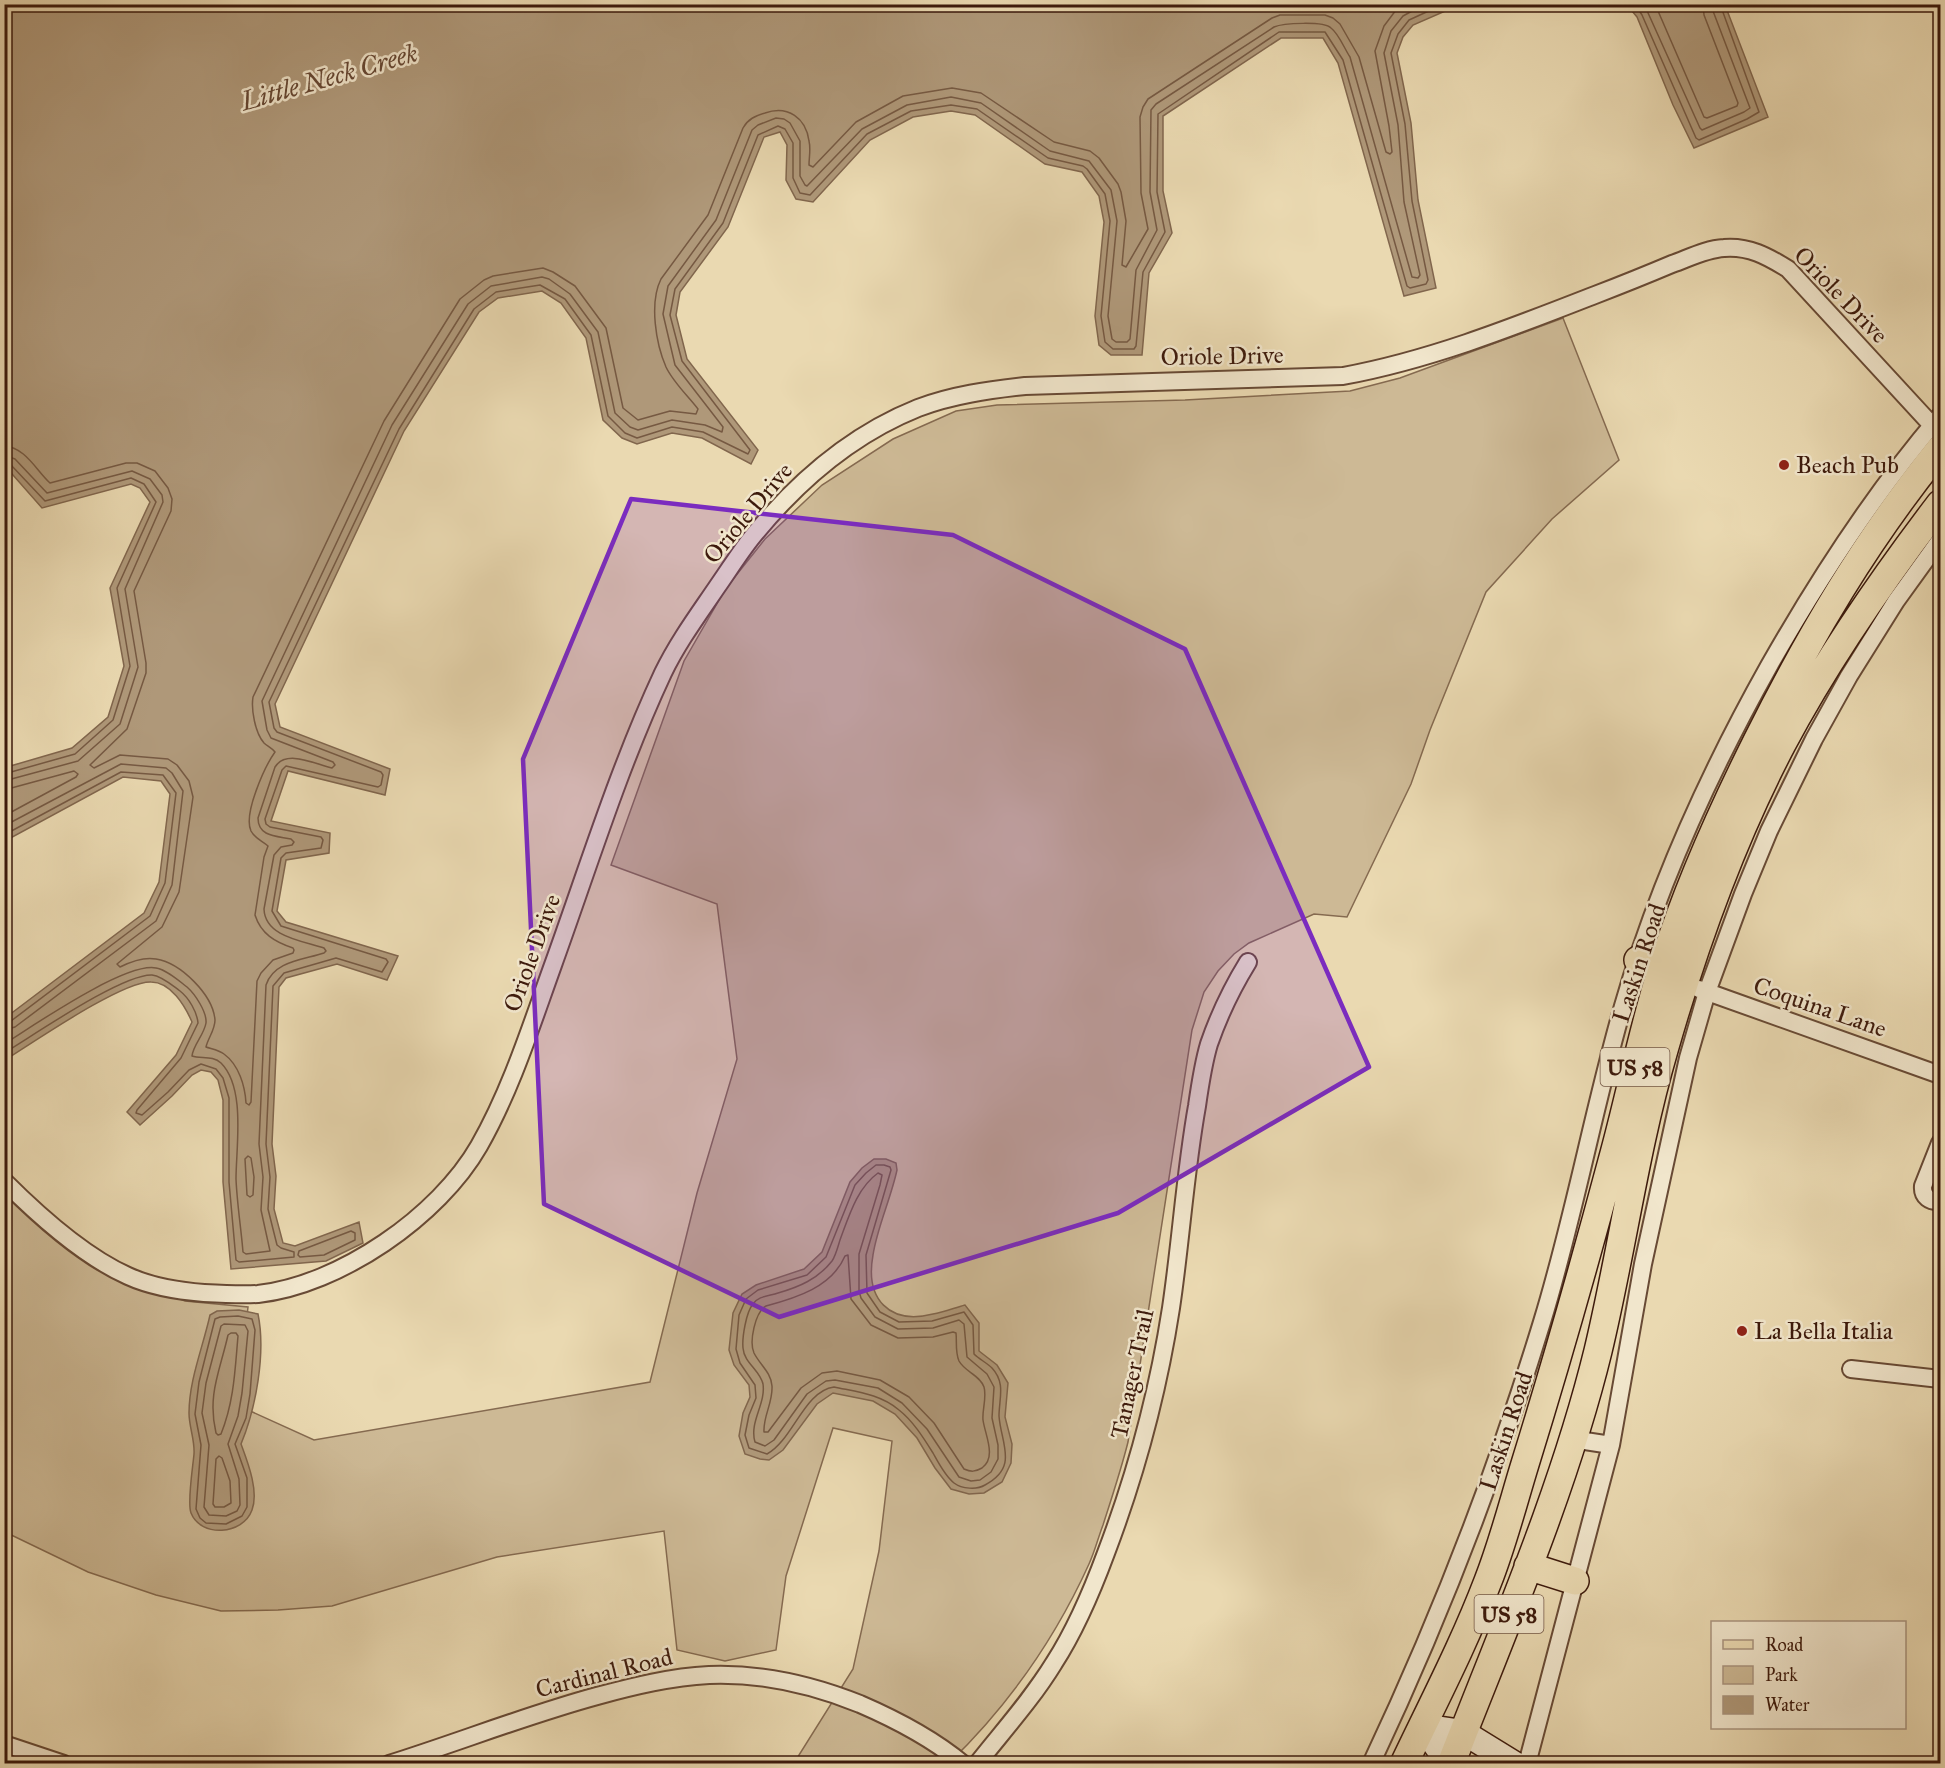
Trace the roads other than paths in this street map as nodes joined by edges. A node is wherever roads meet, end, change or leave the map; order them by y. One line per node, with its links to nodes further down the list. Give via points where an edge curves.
1 (1938, 431): 5 (main road, Laskin Road / US 58, via 1787,682); 9 (street, Oriole Drive, via 1788,269 1769,257 1742,248 1701,253 1510,327 1381,369 1343,376 1025,386 989,390 918,408 859,440 801,484 753,536 688,628 664,671 616,787 498,1111 465,1168 412,1222 347,1266 311,1280 259,1294 179,1291 126,1276 83,1249)
2 (1941, 504): 6 (main road, Laskin Road / US 58, via 1863,611 1811,693 1757,793 1696,944)
3 (1941, 540): 6 (street, Laskin Road, via 1896,601 1814,739)
4 (1248, 963): 24 (street, Tanager Trail, via 1223,1009 1203,1068 1189,1150 1171,1308 1157,1381 1120,1518 1070,1638 1054,1665)
5 (1650, 963): 17 (street, Laskin Road, via 1623,1005 1543,1319 1478,1514); 18 (main road, Laskin Road / US 58, via 1645,1022 1622,1128 1559,1356 1490,1577)
6 (1695, 988): 7 (street, Coquina Lane); 13 (main road, Laskin Road / US 58, via 1663,1053 1598,1352); 14 (street, Laskin Road, via 1688,1058 1643,1264)
7 (1941, 1075)
8 (1941, 1143): 10 (street, via 1922,1191 1926,1198)
9 (4, 1181)
10 (1941, 1201)
11 (1851, 1369): 12 (street)
12 (1941, 1379)
13 (1572, 1439): 14 (street); 15 (main road, Laskin Road / US 58)
14 (1611, 1445): 16 (street, Laskin Road)
15 (1528, 1566): 16 (main road); 19 (main road, Laskin Road / US 58)
16 (1575, 1581): 29 (street, Laskin Road)
17 (1395, 1714): 18 (street); 25 (street, Laskin Road)
18 (1422, 1726): 19 (main road); 26 (main road, Laskin Road / US 58); 27 (main road)
19 (1463, 1732): 27 (main road, Laskin Road / US 58); 28 (main road)
20 (4, 1744): 21 (street)
21 (64, 1764)
22 (389, 1764): 23 (street, Cardinal Road, via 643,1683 710,1675 796,1683 831,1692 892,1717)
23 (963, 1764)
24 (977, 1764)
25 (1371, 1764)
26 (1404, 1764)
27 (1450, 1764)
28 (1515, 1764)
29 (1527, 1764)

